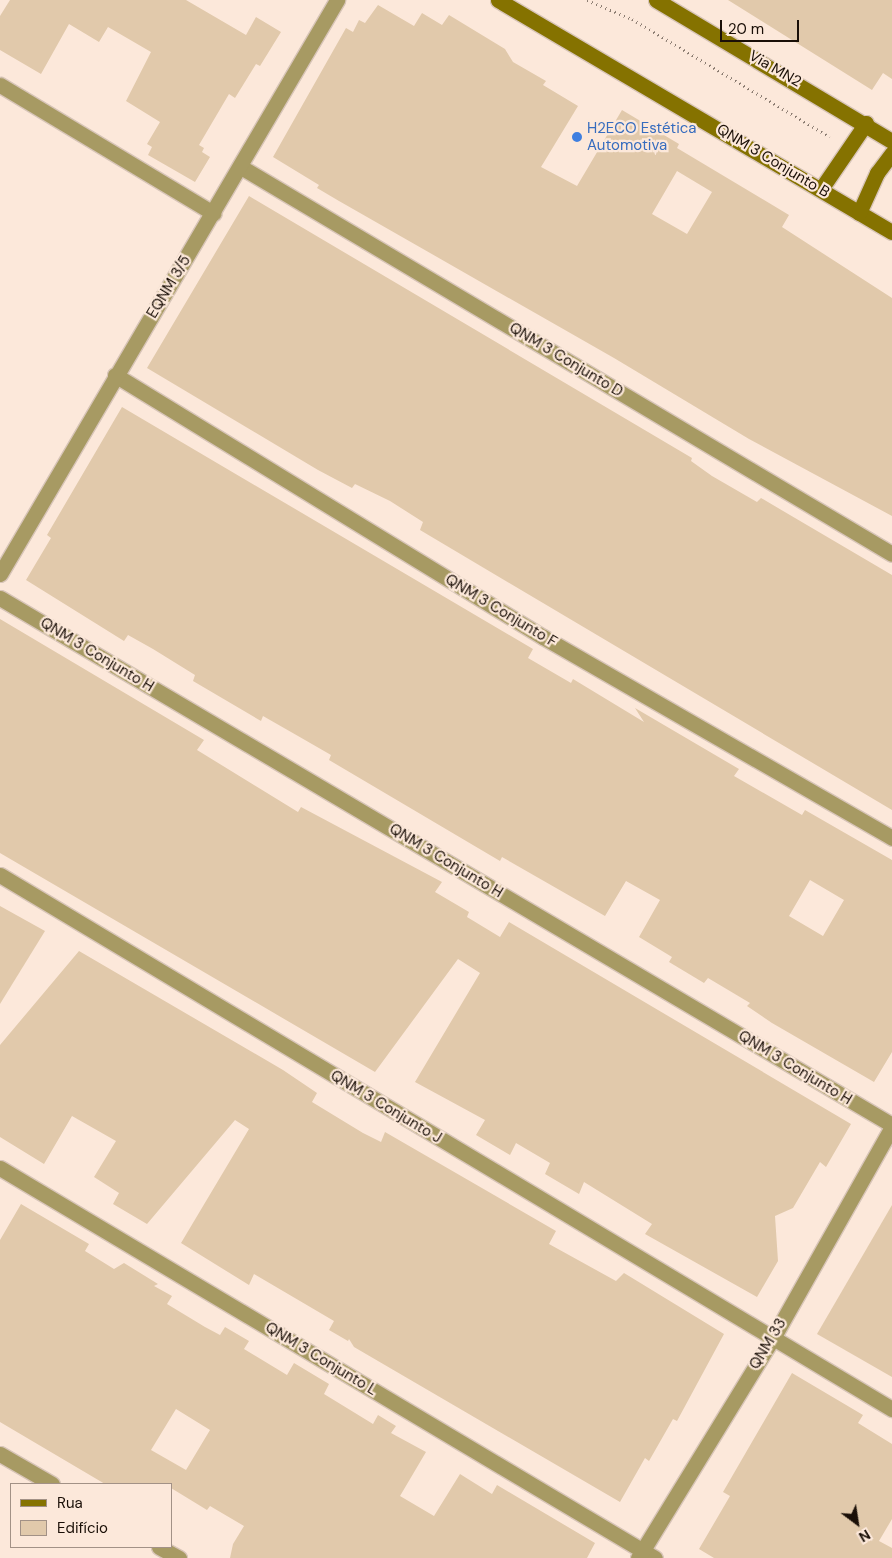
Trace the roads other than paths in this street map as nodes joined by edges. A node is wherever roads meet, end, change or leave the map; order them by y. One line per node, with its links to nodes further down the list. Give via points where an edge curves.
1 (337, 0): 8 (street, EQNM 3/5)
2 (498, 0): 9 (main road, QNM 3 Conjunto B)
3 (656, 0): 5 (main road, Via MN2)
4 (0, 85): 10 (street)
5 (866, 123): 6 (main road, Via MN2); 9 (main road)
6 (892, 141)
7 (892, 153): 11 (main road, via 877,173)
8 (241, 167): 10 (street, EQNM 3/5); 14 (street, QNM 3 Conjunto D)
9 (821, 190): 11 (main road, QNM 3 Conjunto B)
10 (213, 213): 13 (street, EQNM 3/5)
11 (859, 213): 12 (main road, QNM 3 Conjunto B)
12 (892, 232)
13 (115, 375): 15 (street, EQNM 3/5); 17 (street, QNM 3 Conjunto F, via 543,637)
14 (892, 554)
15 (0, 574)
16 (0, 598): 19 (street, QNM 3 Conjunto H)
17 (892, 838)
18 (0, 875): 21 (street, QNM 3 Conjunto J)
19 (892, 1126): 21 (street, QNM 33)
20 (0, 1168): 26 (street, QNM 3 Conjunto L)
21 (773, 1338): 22 (street, QNM 3 Conjunto J); 26 (street, QNM 33)
22 (892, 1409)
23 (0, 1454): 24 (street)
24 (50, 1483)
25 (161, 1548): 27 (street)
26 (645, 1555)
27 (178, 1558)

